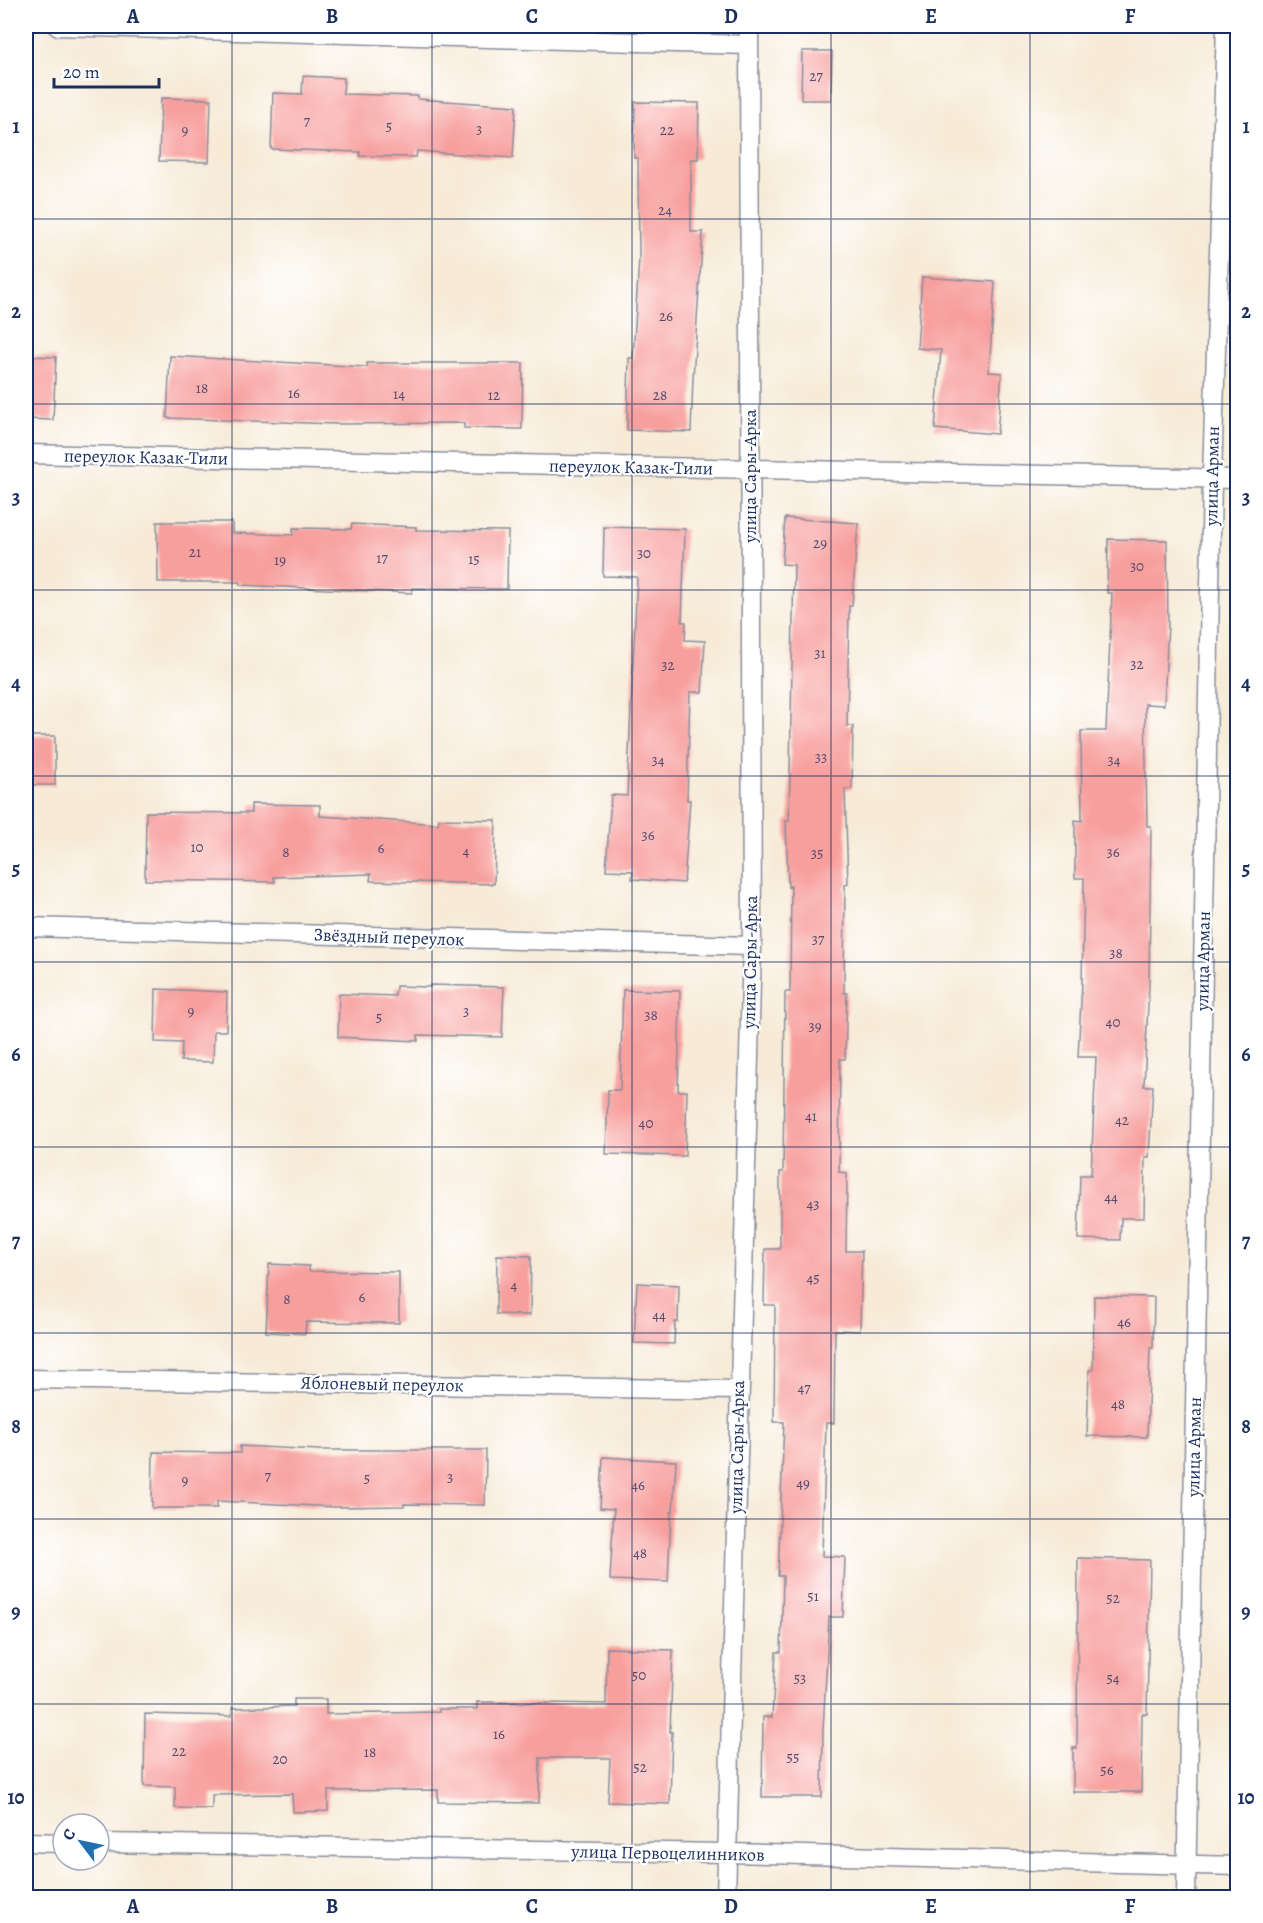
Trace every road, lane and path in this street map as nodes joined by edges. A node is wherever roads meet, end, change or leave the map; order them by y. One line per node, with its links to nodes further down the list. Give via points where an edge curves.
1 (57, 26): 4 (lane)
2 (749, 26): 4 (lane, улица Сары-Арка)
3 (1226, 26): 7 (lane, улица Арман)
4 (749, 45): 6 (lane, улица Сары-Арка)
5 (26, 454): 6 (lane, переулок Казак-Тили)
6 (750, 469): 7 (lane, переулок Казак-Тили); 10 (lane, улица Сары-Арка)
7 (1212, 478): 8 (lane, переулок Казак-Тили); 17 (lane, улица Арман)
8 (1238, 479)
9 (26, 927): 10 (lane, Звёздный переулок)
10 (752, 946): 12 (lane, улица Сары-Арка)
11 (26, 1379): 12 (lane, Яблоневый переулок)
12 (739, 1390): 16 (lane, улица Сары-Арка)
13 (26, 1842): 14 (lane)
14 (51, 1843)
15 (111, 1843): 16 (lane, улица Первоцелинников)
16 (728, 1853): 17 (lane, улица Первоцелинников); 19 (lane, улица Сары-Арка)
17 (1187, 1865): 18 (lane, улица Первоцелинников); 20 (lane, улица Арман)
18 (1238, 1866)
19 (726, 1898)
20 (1186, 1898)

